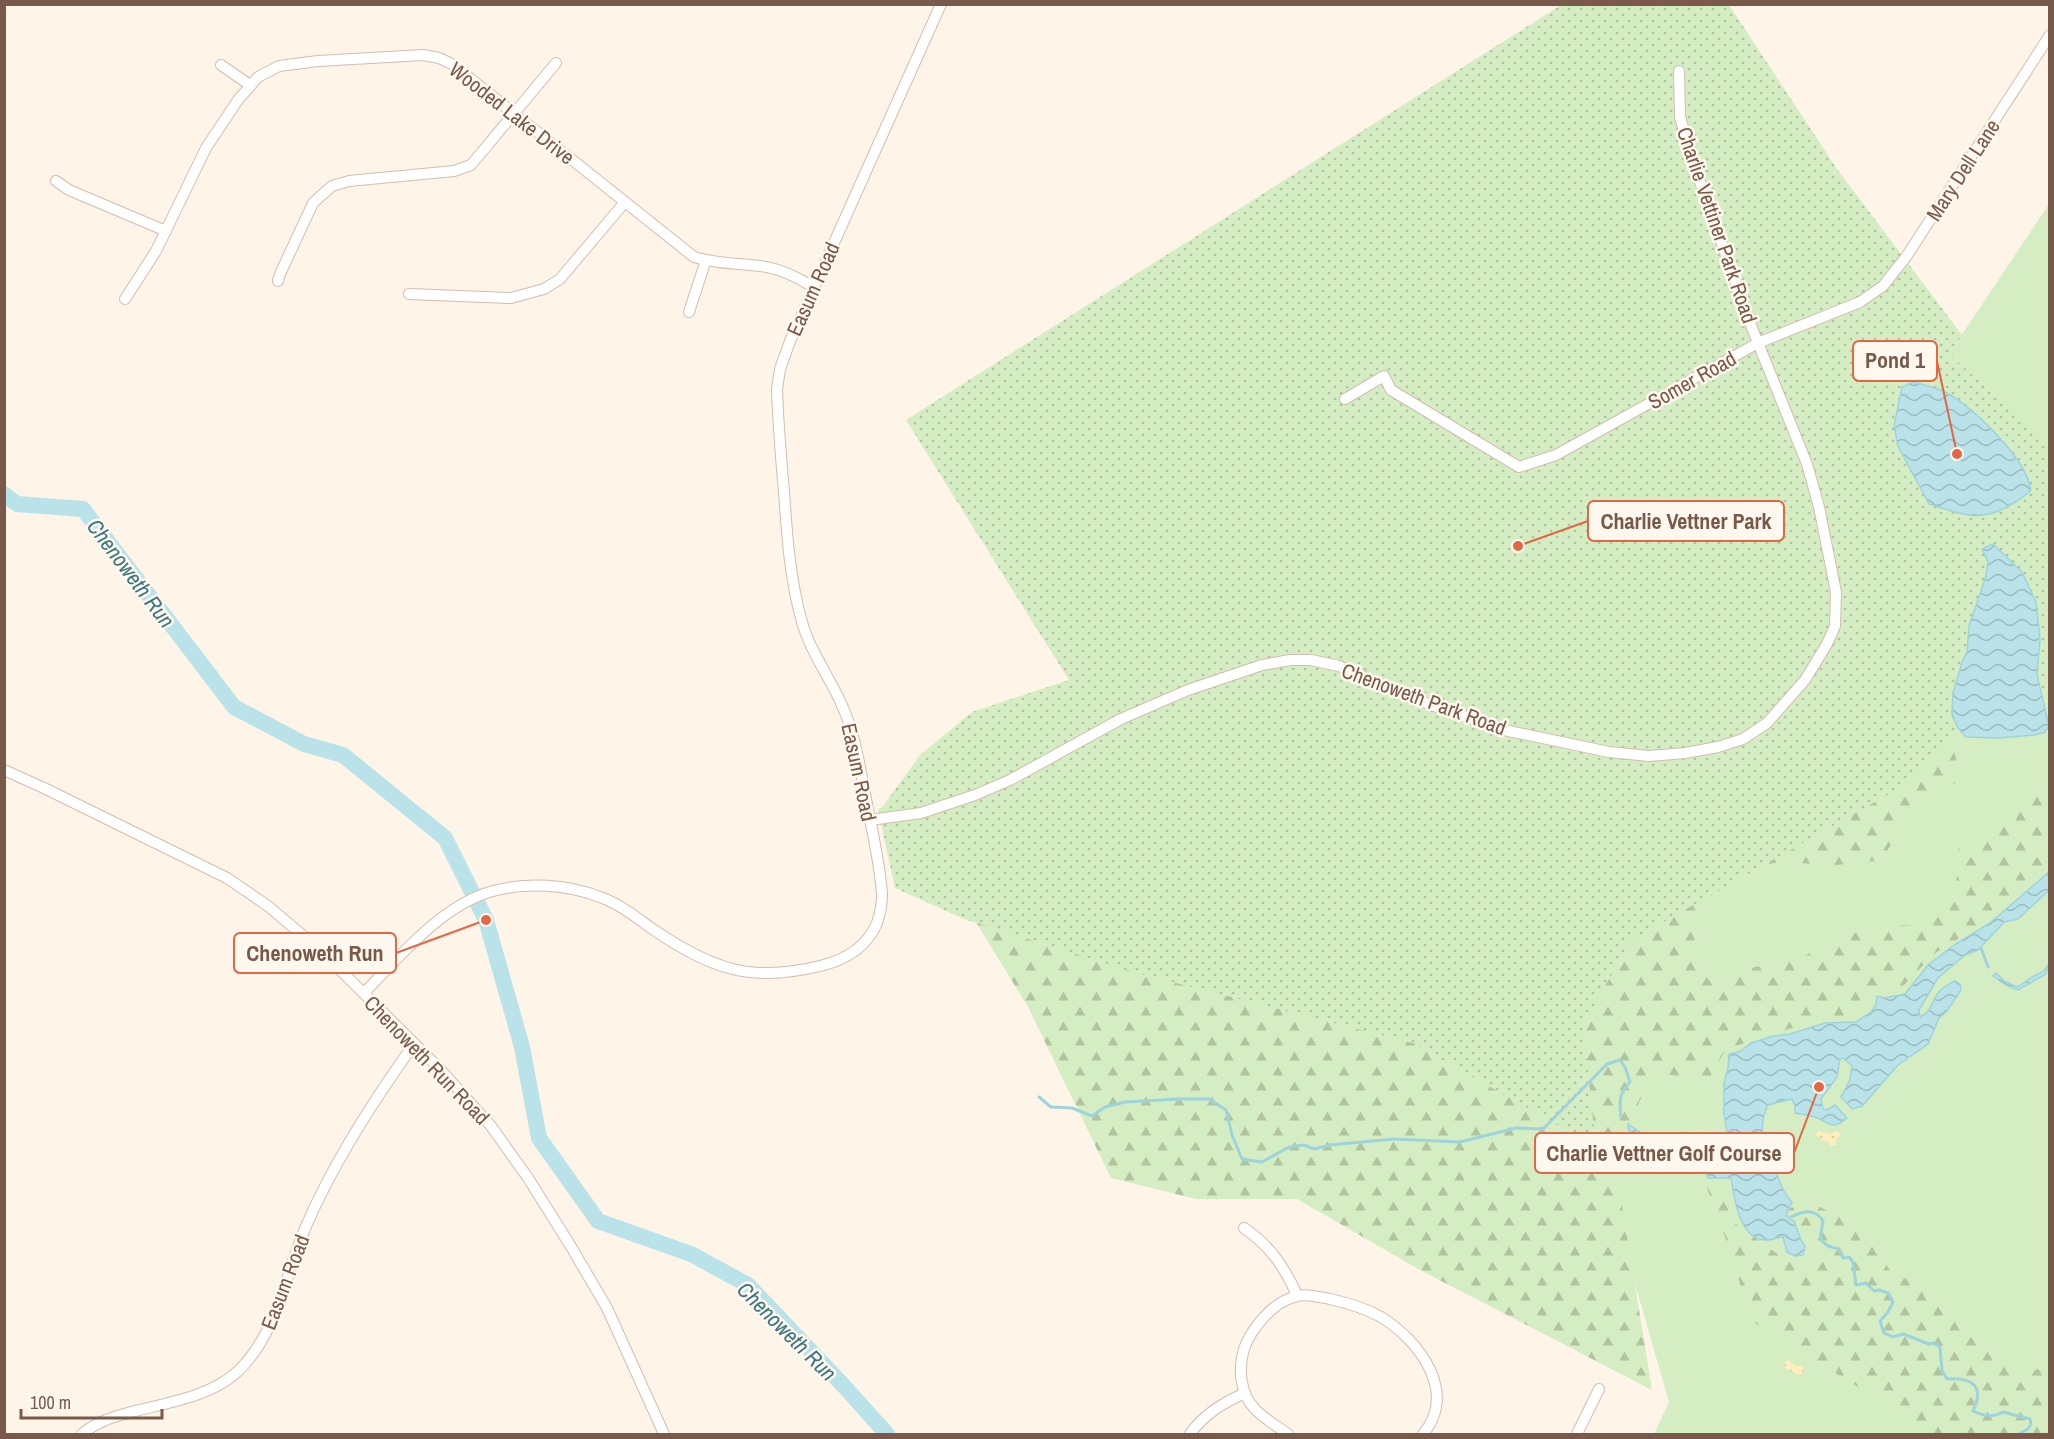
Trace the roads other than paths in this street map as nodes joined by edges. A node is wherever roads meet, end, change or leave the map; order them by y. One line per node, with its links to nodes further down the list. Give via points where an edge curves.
1 (941, 4): 13 (street, Easum Road)
2 (2049, 35): 15 (street, Mary Dell Lane, via 1906,257 1892,277)
3 (556, 63): 7 (street)
4 (221, 65): 6 (street)
5 (1678, 71): 18 (street, Charlie Vettiner Park Road, via 1680,117 1695,168)
6 (250, 85): 7 (street, Wooded Lake Drive, via 279,66 423,55 452,64); 10 (street, Wooded Lake Drive, via 206,148)
7 (514, 114): 9 (street, Wooded Lake Drive); 12 (street, via 471,165 462,169 349,181 326,189 313,202)
8 (56, 181): 10 (street)
9 (625, 202): 11 (street, Wooded Lake Drive, via 694,257); 14 (street, via 560,279 544,290 511,298)
10 (166, 231): 16 (street, Wooded Lake Drive)
11 (706, 260): 13 (street, Wooded Lake Drive, via 770,267); 17 (street)
12 (278, 281)
13 (813, 287): 21 (street, Easum Road, via 783,359 777,389 787,535 802,622 853,735)
14 (409, 294)
15 (1868, 297): 18 (street, Somer Road)
16 (125, 298)
17 (689, 312)
18 (1758, 343): 19 (street, Somer Road, via 1556,455 1519,466 1391,390 1384,376); 21 (street, Chenoweth Park Road, via 1816,494 1836,606 1835,626 1805,680 1767,723 1743,739 1685,753 1649,756 1609,752 1504,730 1414,699 1339,666 1290,660 1262,665 1188,690 1121,719 975,795 921,813)
19 (1345, 399)
20 (4, 770): 22 (street, Chenoweth Run Road, via 227,878 296,928)
21 (870, 820): 22 (street, Easum Road, via 881,907 867,940 830,963 759,973 723,968 692,954 619,906 586,892 512,887 468,901 436,922)
22 (364, 993): 23 (street, Chenoweth Run Road)
23 (414, 1044): 28 (street, Easum Road, via 317,1202 272,1321 250,1358 232,1376 213,1387 111,1418); 29 (street, Chenoweth Run Road, via 471,1101 528,1178 606,1308)
24 (1244, 1228): 25 (street, via 1281,1263)
25 (1295, 1296): 27 (street, via 1269,1313 1250,1337 1242,1358); 32 (street, via 1364,1308 1382,1317 1408,1339 1431,1370 1437,1392 1436,1411)
26 (1599, 1389): 33 (street)
27 (1245, 1393): 30 (street, via 1215,1409); 31 (street, via 1255,1409)
28 (82, 1434)
29 (664, 1434)
30 (1190, 1434)
31 (1288, 1434)
32 (1423, 1434)
33 (1577, 1434)

